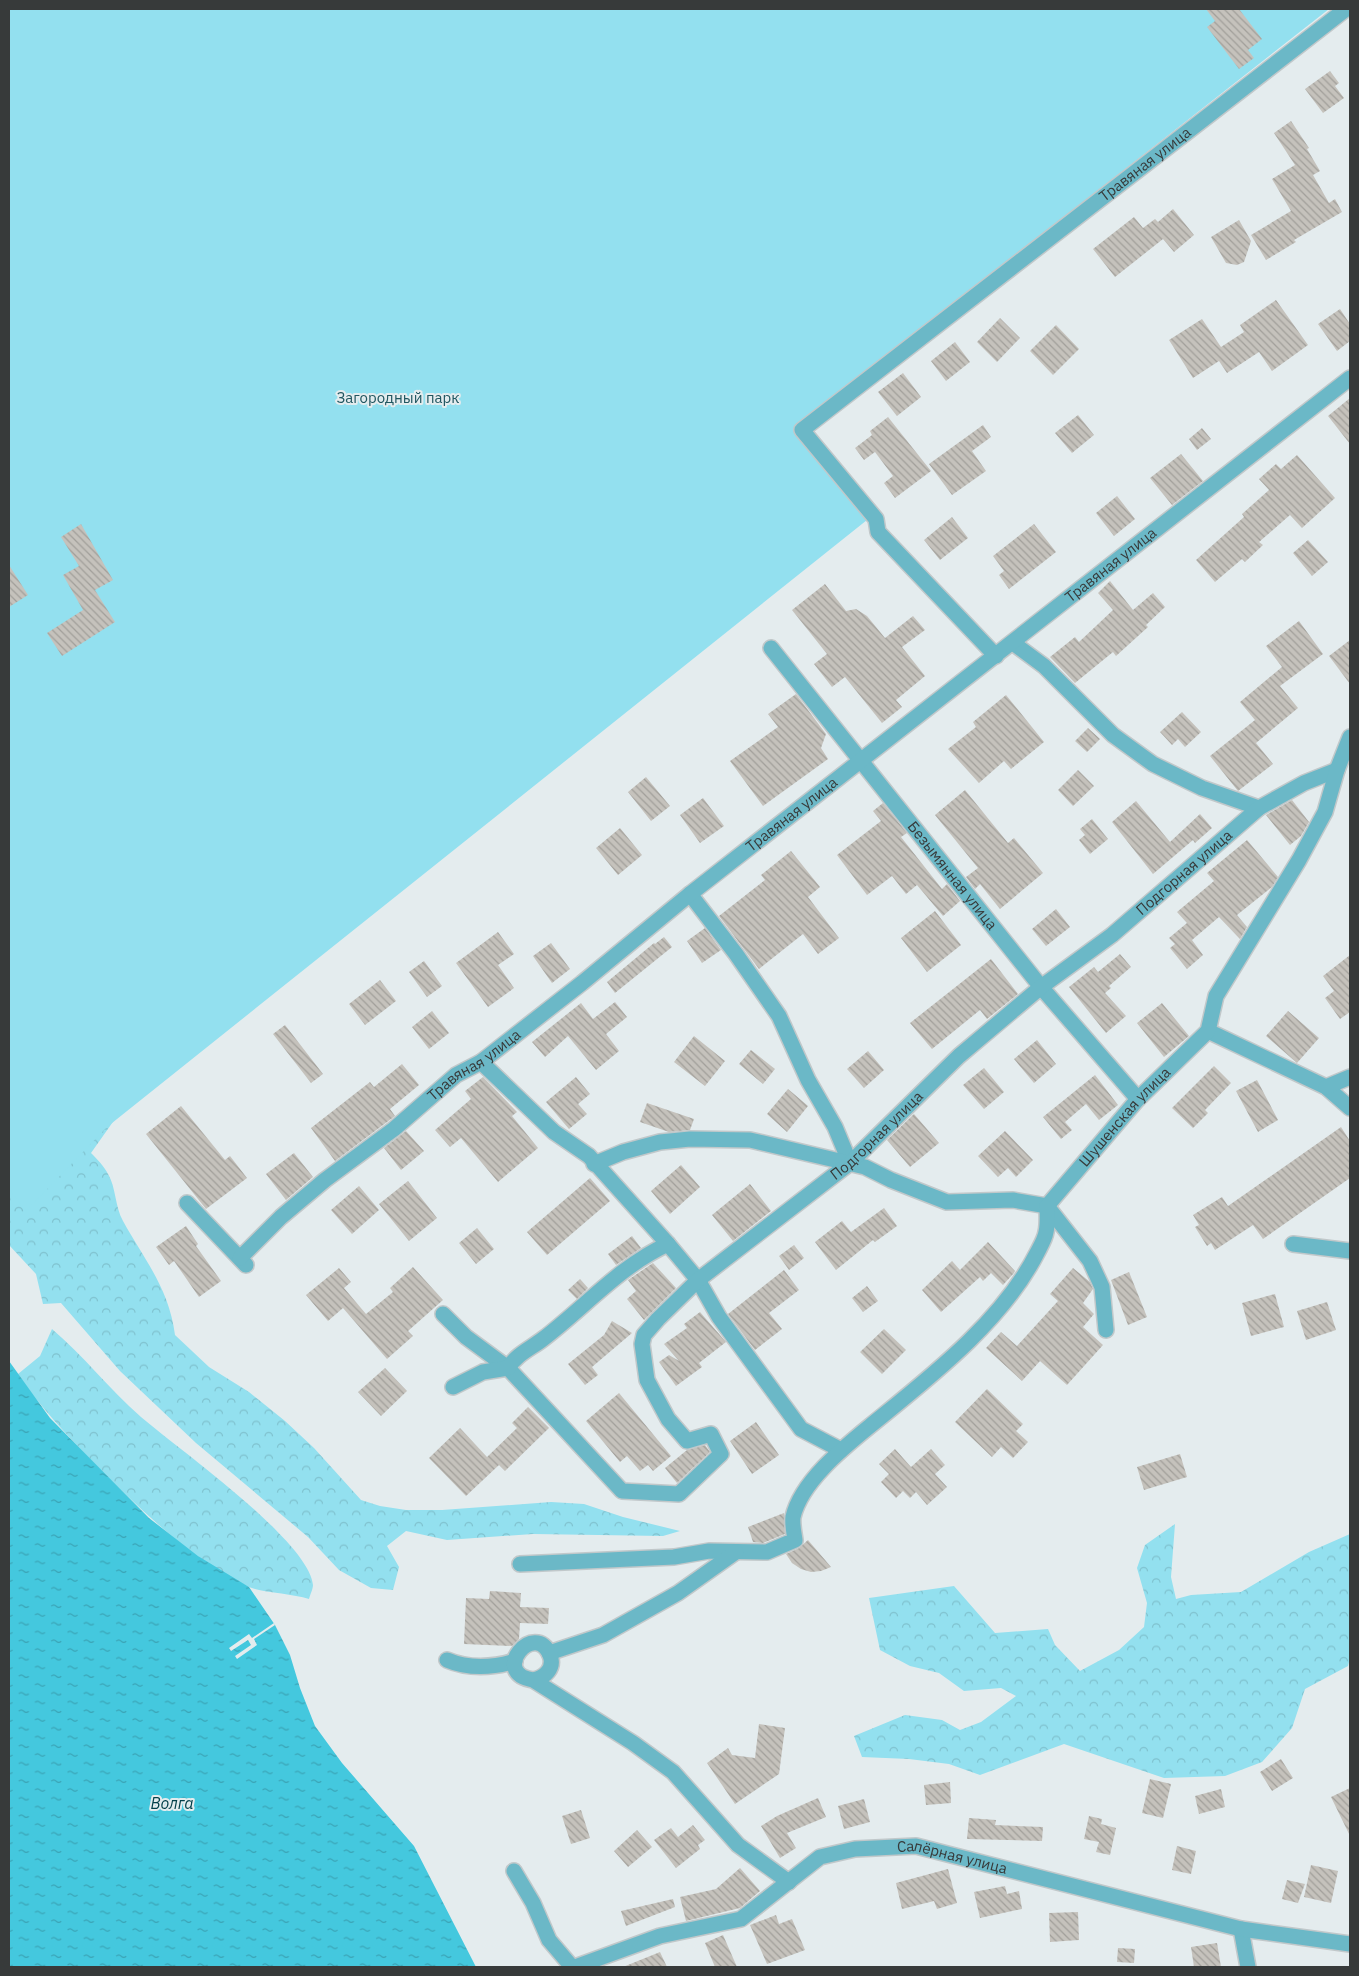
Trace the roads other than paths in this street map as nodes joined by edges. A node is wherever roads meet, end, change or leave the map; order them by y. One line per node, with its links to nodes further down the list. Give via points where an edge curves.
1 (1346, 9): 5 (street, Травяная улица, via 802,430 876,519 878,532)
2 (1350, 378): 3 (street, Травяная улица)
3 (1012, 644): 5 (street, Травяная улица); 9 (street, via 1044,666 1113,735 1153,764 1234,801)
4 (771, 648): 7 (street, Безымянная улица)
5 (996, 656): 7 (street, Травяная улица)
6 (1350, 737): 8 (street)
7 (861, 759): 10 (street, Травяная улица); 11 (street, Безымянная улица)
8 (1337, 770): 9 (street, Подгорная улица, via 1304,782); 12 (street, via 1325,812 1216,996)
9 (1259, 808): 11 (street, Подгорная улица, via 1112,936)
10 (690, 894): 13 (street, Травяная улица); 18 (street, via 779,1016)
11 (1041, 987): 16 (street, Безымянная улица); 18 (street, Подгорная улица, via 960,1056)
12 (1208, 1031): 15 (street); 16 (street, Шушенская улица)
13 (481, 1062): 19 (street, via 554,1132 589,1156); 20 (street, Травяная улица, via 456,1075 394,1129 281,1217 244,1262)
14 (1350, 1078): 15 (street)
15 (1326, 1087): 17 (street)
16 (1138, 1099): 21 (street, Шушенская улица)
17 (1350, 1108)
18 (850, 1163): 19 (street, via 758,1141 721,1138 660,1142 622,1152); 21 (street, via 947,1202 1013,1200); 25 (street, Подгорная улица)
19 (594, 1164): 22 (street)
20 (187, 1203)
21 (1047, 1206): 27 (street, via 1090,1262 1102,1287); 30 (street, via 1046,1234 1027,1273 1001,1306 931,1374)
22 (668, 1244): 25 (street); 28 (street, via 638,1259 542,1340 515,1357)
23 (1293, 1244): 24 (street)
24 (1350, 1251)
25 (698, 1280): 28 (street, Подгорная улица, via 644,1335 642,1356 647,1380 668,1419 687,1441 711,1434 722,1454 679,1494 622,1491); 30 (street, via 719,1318 801,1429)
26 (444, 1314): 28 (street, via 466,1337)
27 (1106, 1330)
28 (508, 1368): 29 (street, via 483,1372)
29 (454, 1387)
30 (841, 1450): 31 (street, via 799,1501 793,1519 795,1540 767,1552)
31 (736, 1552): 32 (street); 33 (street, via 678,1592 603,1635)
32 (520, 1564)
33 (549, 1653): 35 (street, via 540,1645 528,1644 519,1650); 36 (street, via 549,1671)
34 (447, 1660): 35 (street, via 460,1666 502,1665)
35 (515, 1661): 36 (street, via 521,1676)
36 (533, 1680): 38 (street, via 673,1772 738,1845)
37 (514, 1871): 41 (street, via 549,1940)
38 (789, 1882): 39 (street, Сапёрная улица, via 820,1857 855,1849 916,1846); 41 (street, Сапёрная улица, via 741,1920 660,1936)
39 (1241, 1929): 40 (street, Сапёрная улица); 42 (street)
40 (1350, 1944)
41 (573, 1967)
42 (1248, 1967)

